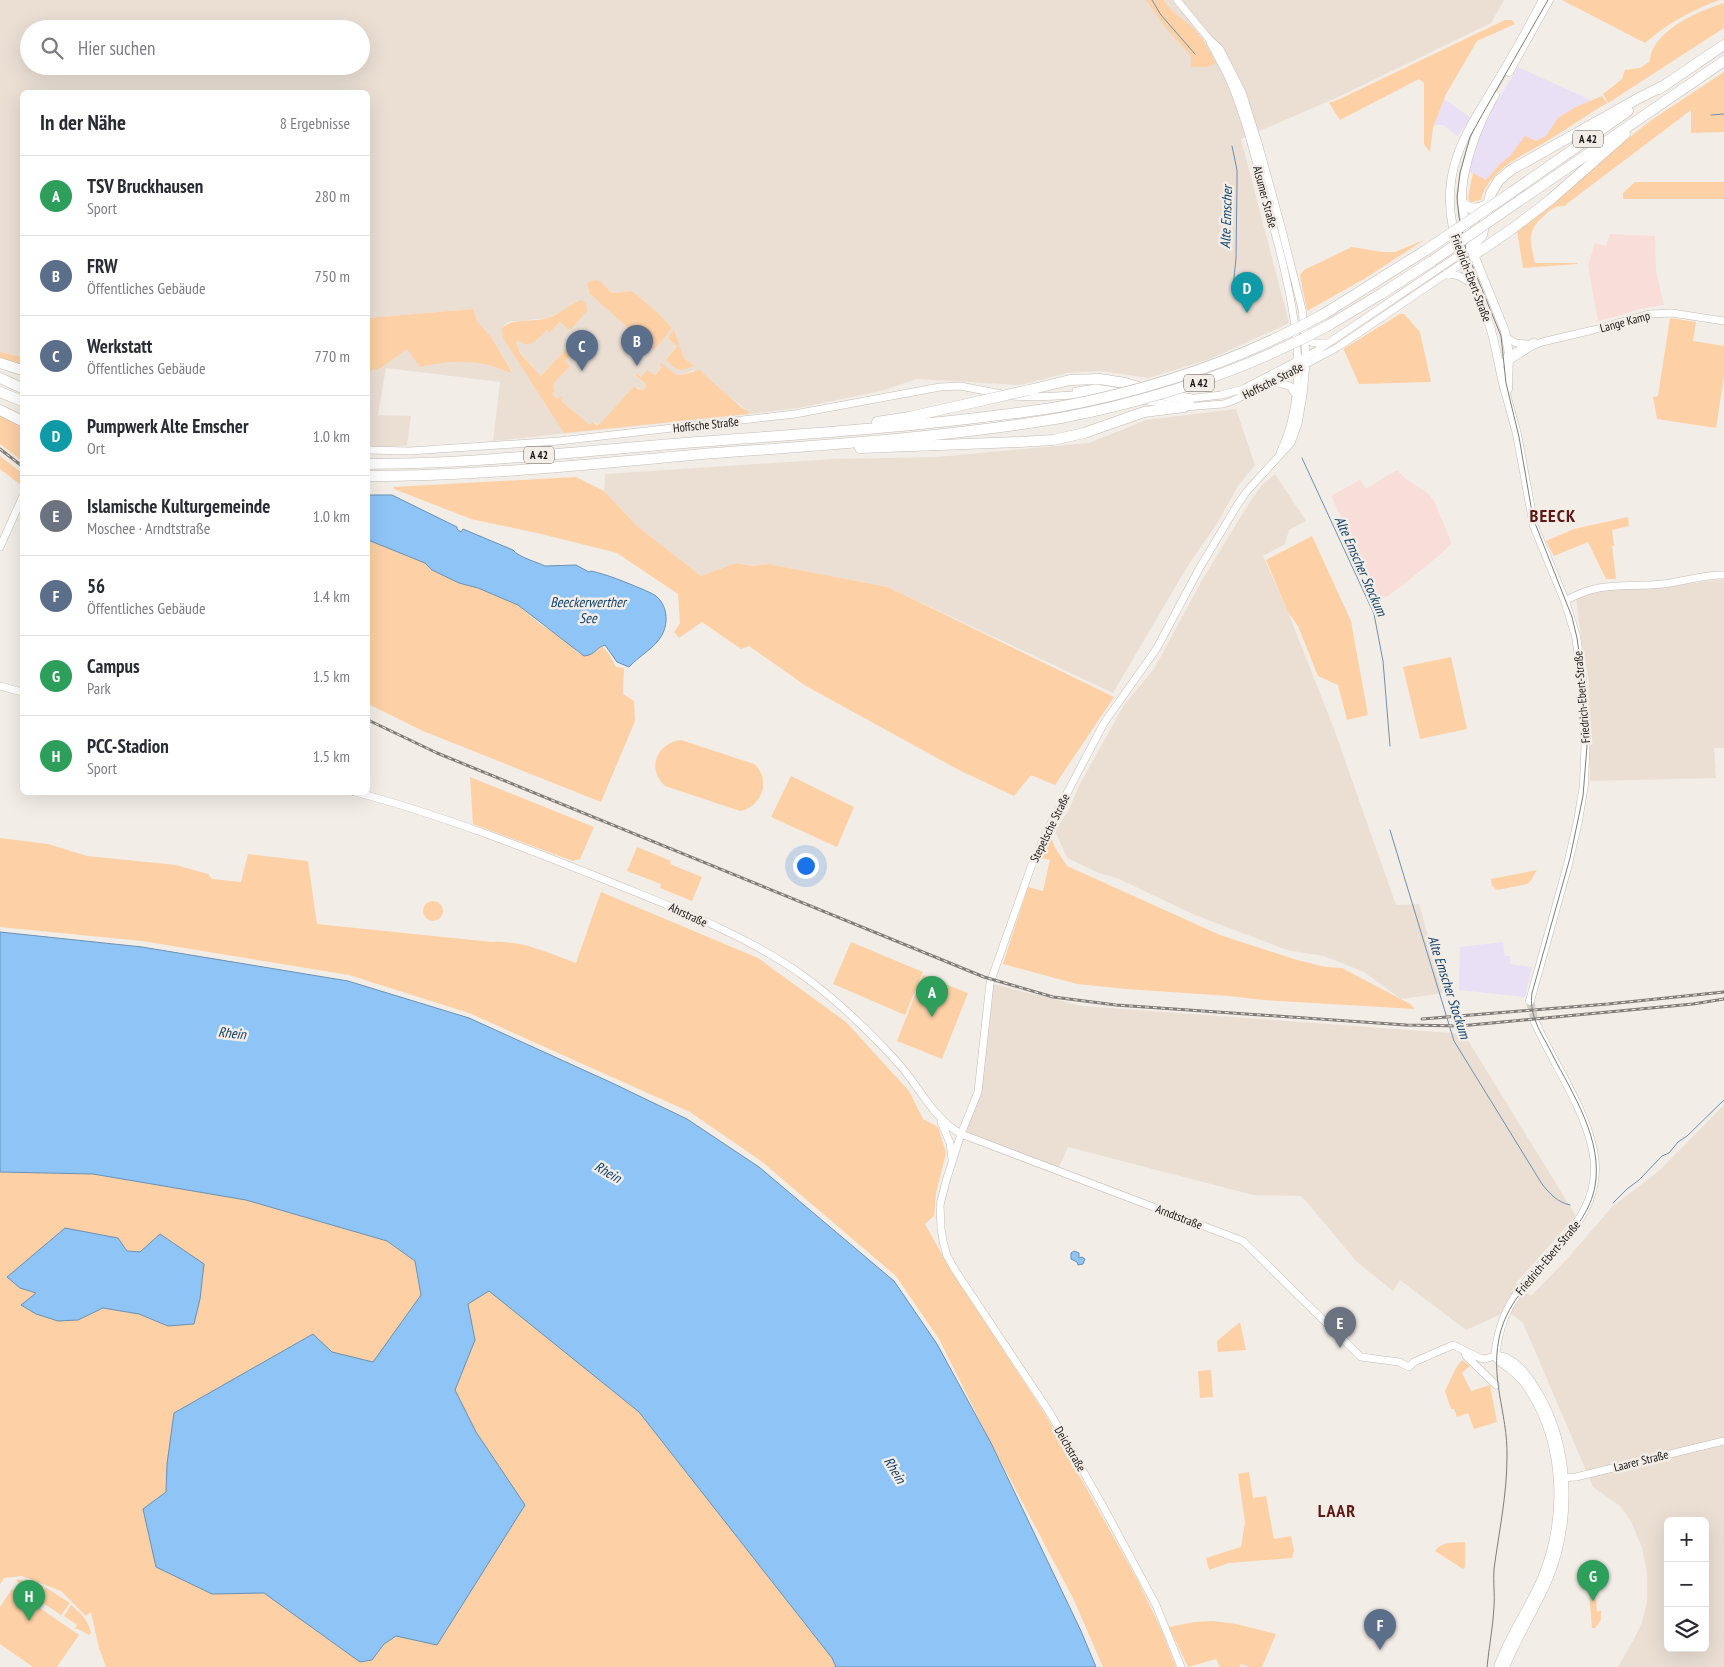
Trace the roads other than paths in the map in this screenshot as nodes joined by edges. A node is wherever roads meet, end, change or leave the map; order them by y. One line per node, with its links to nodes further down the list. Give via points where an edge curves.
1 (1177, 0): 4 (street, Alsumer Straße)
2 (1543, 0): 12 (main road, Friedrich-Ebert-Straße, via 1463,140 1454,163 1450,217)
3 (1549, 0): 9 (main road, Friedrich-Ebert-Straße, via 1486,113 1467,166)
4 (1209, 39): 16 (street, Alsumer Straße, via 1220,49 1242,92 1298,290); 24 (street, Alsumer Straße, via 1231,82 1249,134 1290,298)
5 (1724, 45): 7 (highway, A 42)
6 (1724, 61): 8 (highway, A 42)
7 (1663, 86): 10 (highway, via 1511,170 1494,187); 40 (highway, A 42, bridge, via 1426,250 1324,314 1257,347 1206,368 1132,391 1058,407 984,418)
8 (1632, 123): 11 (highway, via 1624,136 1550,200 1512,230); 41 (highway, A 42, bridge, via 1432,261 1329,325 1270,354 1192,385 1135,402 1061,418 985,430)
9 (1462, 203): 10 (highway, via 1474,209); 11 (main road, Friedrich-Ebert-Straße)
10 (1488, 204): 11 (highway, via 1482,235)
11 (1472, 251): 12 (street, Hoffsche Straße); 17 (main road, Friedrich-Ebert-Straße)
12 (1461, 258): 13 (street, Hoffsche Straße); 14 (main road, Friedrich-Ebert-Straße); 19 (street, Hoffsche Straße)
13 (1446, 273): 14 (street); 25 (street, Hoffsche Straße, via 1338,347)
14 (1471, 283): 26 (main road, Friedrich-Ebert-Straße, via 1488,323)
15 (1724, 321): 18 (street, Lange Kamp, via 1672,313 1649,314)
16 (1305, 338): 19 (street, via 1314,343); 21 (street, Alsumer Straße)
17 (1507, 338): 20 (street); 22 (main road, Friedrich-Ebert-Straße)
18 (1556, 338): 20 (street, Lange Kamp); 22 (street, Lange Kamp)
19 (1330, 342): 21 (street, Hoffsche Straße)
20 (1527, 344): 22 (street, Lange Kamp)
21 (1306, 356): 24 (street, Hoffsche Straße); 25 (street, Stepelsche Straße)
22 (1509, 358): 26 (street, Lange Kamp); 34 (main road, Friedrich-Ebert-Straße)
23 (0, 363): 27 (highway)
24 (1298, 364): 25 (street, Hoffsche Straße); 29 (street, Hoffsche Straße); 32 (street, Stepelsche Straße); 33 (street, Hoffsche Straße, via 1243,389)
25 (1306, 364): 43 (street, Stepelsche Straße, via 1298,424 1291,443)
26 (1499, 364): 34 (main road, Friedrich-Ebert-Straße)
27 (20, 369)
28 (0, 378): 30 (highway)
29 (1274, 382): 32 (street, via 1290,386); 37 (street, Hoffsche Straße)
30 (20, 387)
31 (0, 392): 35 (highway)
32 (1296, 394): 43 (street, Stepelsche Straße, via 1284,443)
33 (1221, 395): 36 (street, Hoffsche Straße); 37 (street)
34 (1508, 396): 49 (main road, Friedrich-Ebert-Straße, via 1534,526)
35 (20, 400)
36 (1187, 403): 37 (street, Hoffsche Straße); 40 (highway, bridge, via 1125,383 1100,379 1070,380); 41 (highway, via 1144,412 1084,433 1046,440 841,449); 42 (street, Hoffsche Straße, via 1096,388 1041,398 960,386 940,387 795,414 559,442 410,451)
37 (1223, 404)
38 (0, 410): 39 (highway)
39 (20, 420)
40 (832, 432): 44 (highway, A 42, via 491,459)
41 (820, 445): 45 (highway, A 42, via 473,473)
42 (370, 450)
43 (1275, 461): 56 (street, Stepelsche Straße, via 1247,491 1199,569 1157,648 1104,724 1044,838 990,983 978,1092)
44 (370, 464)
45 (370, 476)
46 (20, 502): 47 (street)
47 (0, 547)
48 (1724, 576): 49 (street, via 1662,584 1606,586)
49 (1565, 601): 53 (main road, Friedrich-Ebert-Straße, via 1576,636 1581,668 1586,731 1584,778 1573,842)
50 (0, 686): 51 (street)
51 (20, 691)
52 (365, 795): 55 (street, Ahrstraße, via 461,824 542,854 670,906 769,954 805,977 851,1015 899,1065)
53 (1530, 1001)
54 (1534, 1022): 60 (main road, Friedrich-Ebert-Straße, via 1586,1127 1594,1152 1595,1181 1580,1220 1510,1304 1499,1332)
55 (938, 1117): 56 (street, Ahrstraße); 57 (street, via 950,1143)
56 (961, 1134): 57 (street, Stepelsche Straße); 59 (street, Arndtstraße, via 1243,1241 1361,1357 1399,1362 1409,1367 1449,1345)
57 (952, 1161): 58 (street, Stepelsche Straße, via 940,1205)
58 (943, 1241): 65 (street, Deichstraße, via 955,1270 1050,1414 1104,1508 1156,1605)
59 (1464, 1350): 60 (street, via 1485,1359); 61 (street, via 1466,1356)
60 (1496, 1356): 63 (main road, via 1507,1358 1516,1365 1540,1396 1558,1443)
61 (1496, 1385)
62 (1724, 1441): 63 (street, Laarer Straße)
63 (1561, 1478): 64 (main road, via 1564,1511 1558,1548 1548,1580)
64 (1528, 1612): 66 (main road, via 1508,1643); 67 (main road)
65 (1181, 1667)
66 (1498, 1667)
67 (1505, 1667)

